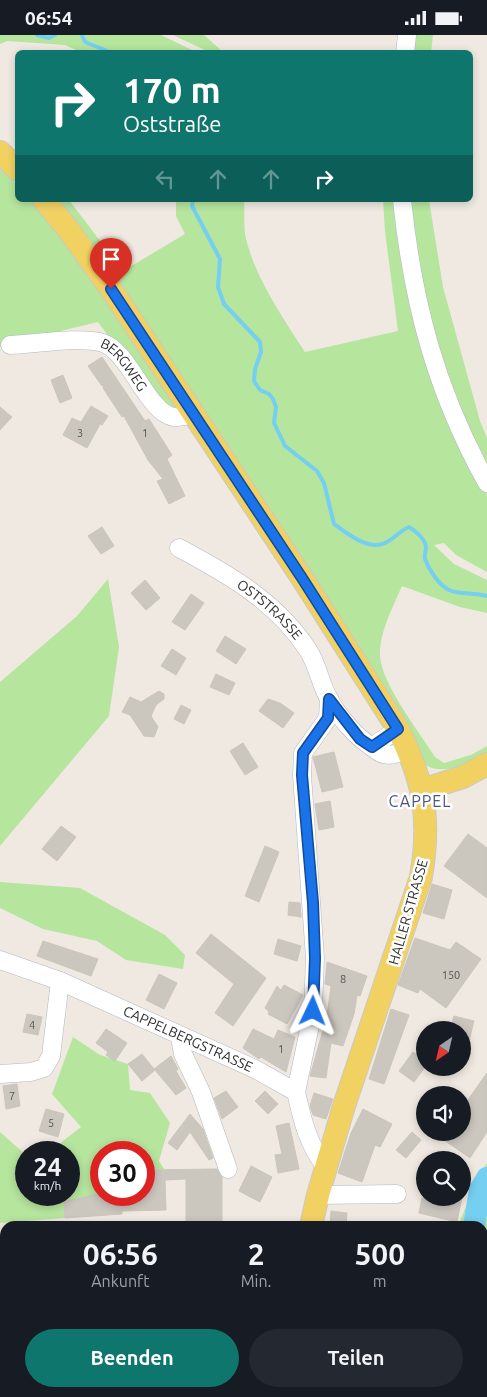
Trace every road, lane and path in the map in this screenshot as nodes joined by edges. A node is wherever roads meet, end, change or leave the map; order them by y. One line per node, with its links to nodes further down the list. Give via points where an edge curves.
1 (408, 35): 2 (street)
2 (406, 50)
3 (0, 152): 4 (main road)
4 (15, 167)
5 (46, 202): 8 (main road, HALLER STRASSE, via 111,289)
6 (402, 202): 9 (street, via 408,256 422,323 463,439)
7 (10, 345): 8 (street, BERGWEG, via 104,343 116,351 159,409 173,417)
8 (193, 415): 12 (main road, HALLER STRASSE)
9 (487, 483)
10 (179, 548): 11 (street, OSTSTRASSE, via 246,586 285,620 310,652)
11 (329, 699): 13 (street, OSTSTRASSE, via 360,739); 21 (street, via 328,718 303,753 315,958 313,1011)
12 (398, 729): 13 (street); 14 (main road, HALLER STRASSE)
13 (372, 747): 14 (street, OSTSTRASSE, via 389,757)
14 (408, 750): 16 (main road, HALLER STRASSE)
15 (487, 764): 16 (main road, via 463,777)
16 (422, 790): 22 (main road, HALLER STRASSE, via 426,847 421,877)
17 (0, 960): 18 (street, CAPPELBERGSTRASSE)
18 (60, 981): 19 (street, CAPPELBERGSTRASSE); 20 (street, via 51,1056 44,1068)
19 (180, 1037): 21 (street, CAPPELBERGSTRASSE, via 255,1069); 23 (street, via 183,1054 201,1092)
20 (0, 1074)
21 (296, 1092): 22 (street, via 301,1118 315,1153)
22 (326, 1167): 25 (main road, HALLER STRASSE)
23 (228, 1169)
24 (397, 1194): 25 (street)
25 (318, 1195): 26 (main road, HALLER STRASSE)
26 (312, 1221)

